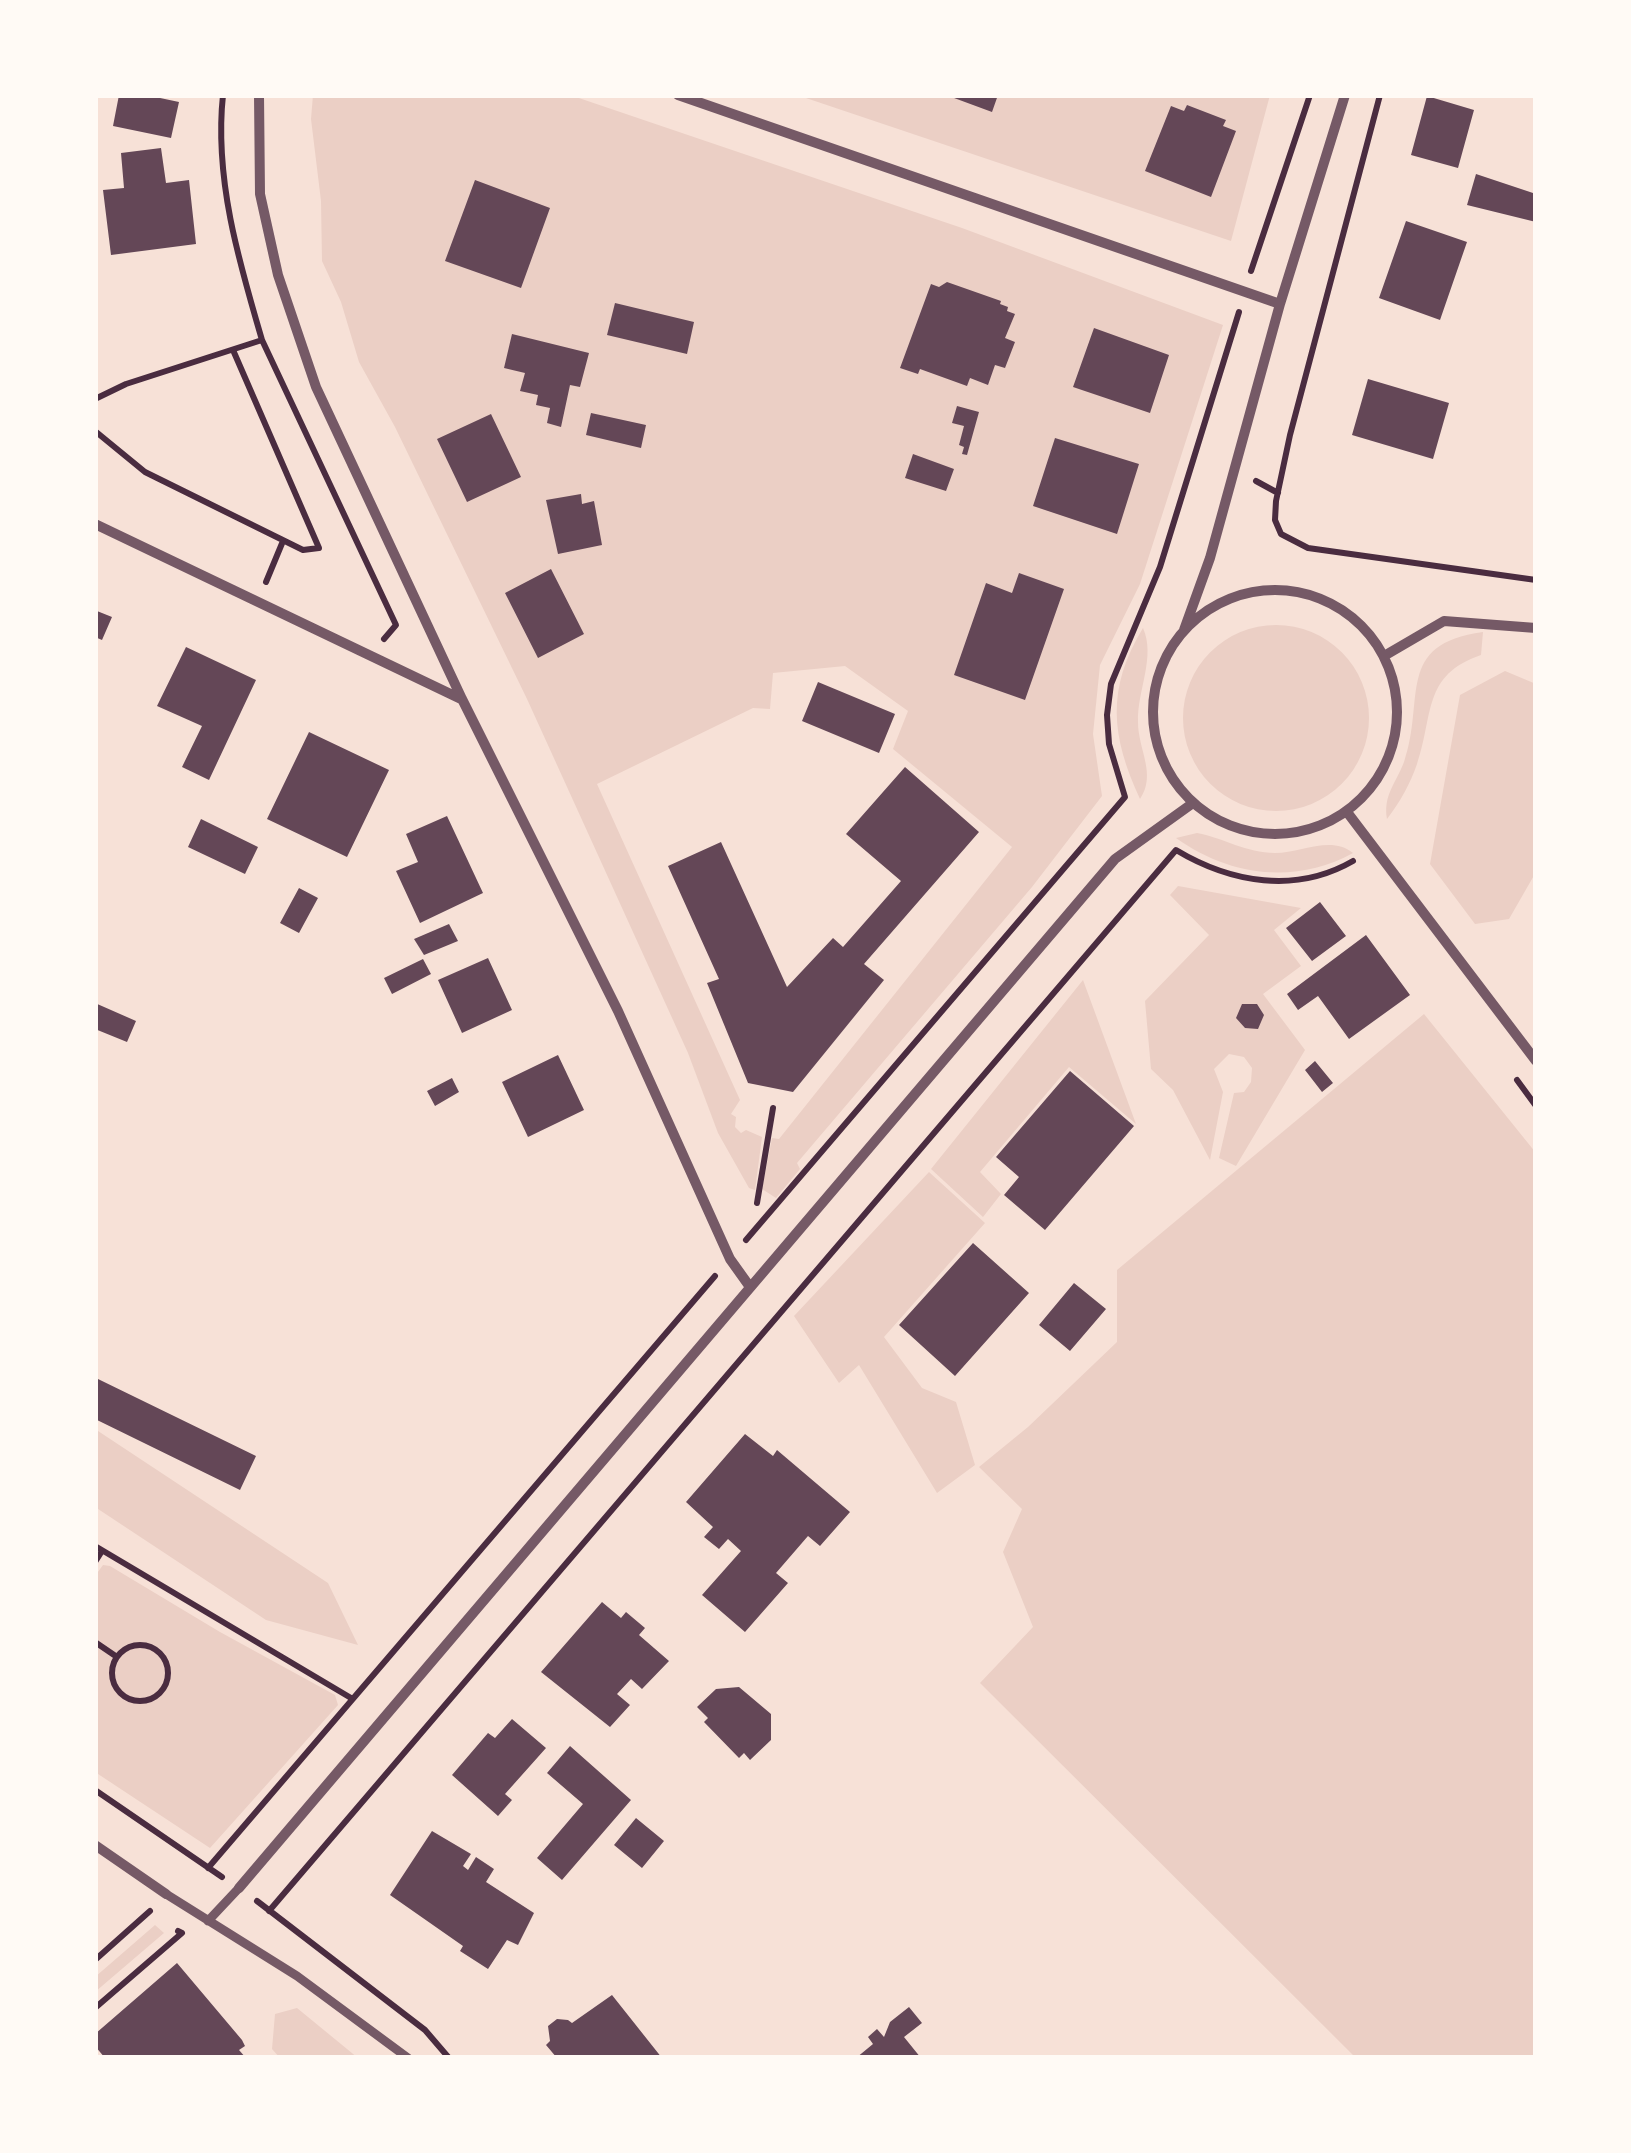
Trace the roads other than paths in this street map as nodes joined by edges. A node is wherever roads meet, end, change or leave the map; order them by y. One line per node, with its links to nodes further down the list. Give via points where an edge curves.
1 (259, 95): 9 (street, via 260,194 278,275 316,387)
2 (678, 95): 4 (street)
3 (1345, 95): 4 (street)
4 (1280, 304): 7 (street)
5 (95, 524): 9 (street)
6 (1536, 628): 8 (street, via 1444,621)
7 (1184, 630): 8 (street, via 1215,605 1252,592 1291,590 1328,602 1361,624); 10 (street, via 1163,662 1153,699 1155,737 1169,773)
8 (1384, 656): 11 (street, via 1398,723 1390,758)
9 (462, 699): 13 (street, via 618,1011 730,1259)
10 (1193, 803): 11 (street, via 1228,825 1268,834 1310,830); 13 (street, via 1115,859)
11 (1347, 812): 12 (street)
12 (1536, 1060)
13 (750, 1288): 15 (street)
14 (95, 1845): 16 (street)
15 (239, 1888): 17 (street)
16 (166, 1894): 17 (street)
17 (208, 1921): 18 (street)
18 (408, 2058)

